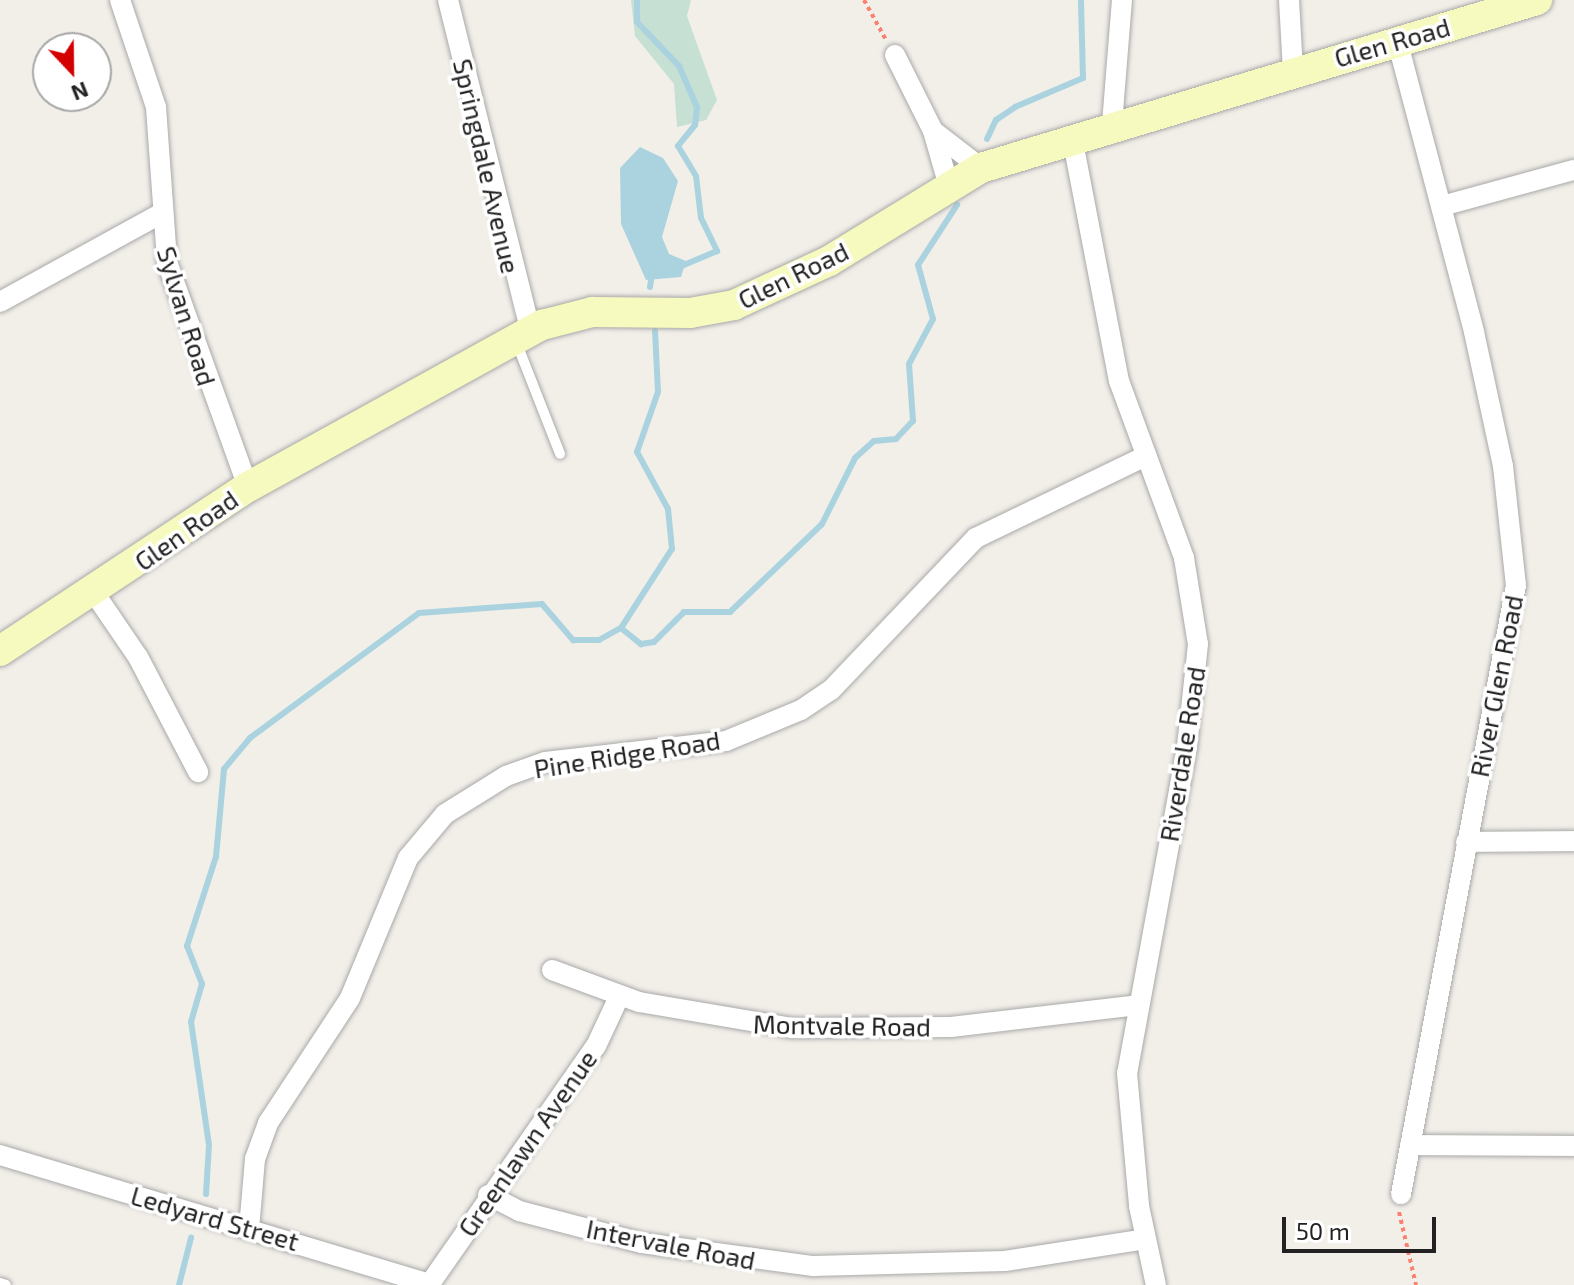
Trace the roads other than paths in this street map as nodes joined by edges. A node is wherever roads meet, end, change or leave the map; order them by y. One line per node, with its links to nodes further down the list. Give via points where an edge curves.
1 (120, 0): 16 (street, Sylvan Road, via 156,107)
2 (448, 0): 18 (street, Springdale Avenue)
3 (1122, 0): 9 (street)
4 (1289, 0): 8 (street)
5 (1537, 0): 6 (street, Glen Road)
6 (1397, 40): 8 (street, Glen Road); 15 (street, River Glen Road)
7 (895, 55): 10 (street)
8 (1293, 71): 9 (street, Glen Road)
9 (1112, 124): 11 (street, Glen Road)
10 (933, 131): 12 (street); 14 (street)
11 (1072, 137): 12 (street, Glen Road); 20 (street, Riverdale Road, via 1110,343)
12 (981, 168): 14 (street, Glen Road)
13 (1574, 170): 15 (street)
14 (948, 183): 18 (street, Glen Road, via 829,261 734,305 579,314)
15 (1442, 206): 26 (street, River Glen Road, via 1503,466 1516,585)
16 (158, 215): 17 (street); 21 (street, Sylvan Road, via 172,280)
17 (0, 302)
18 (522, 334): 19 (lane); 21 (street, Glen Road)
19 (560, 454)
20 (1146, 456): 29 (street, Riverdale Road, via 1184,558 1198,644 1187,747); 35 (street, Pine Ridge Road, via 976,538 831,690 801,710 726,741 545,762 506,776 445,814 408,858 350,998 268,1123 255,1159)
21 (248, 487): 22 (street, Glen Road)
22 (95, 594): 23 (street, Glen Road); 24 (street, via 138,657)
23 (0, 651)
24 (198, 772)
25 (1574, 841): 26 (street)
26 (1466, 842): 30 (street, River Glen Road)
27 (552, 970): 28 (street, Montvale Road)
28 (619, 997): 29 (street, Montvale Road, via 736,1022 841,1030 983,1025); 34 (street, Greenlawn Avenue, via 596,1046)
29 (1138, 1005): 36 (street, Riverdale Road, via 1127,1091)
30 (1410, 1145): 31 (street); 33 (street, River Glen Road)
31 (1574, 1146)
32 (0, 1155): 35 (street, Ledyard Street)
33 (1401, 1194)
34 (488, 1195): 36 (street, Intervale Road, via 519,1211 642,1243 813,1266 1005,1261); 39 (street, Greenlawn Avenue)
35 (249, 1229): 39 (street, Ledyard Street)
36 (1145, 1239): 40 (street, Riverdale Road)
37 (0, 1283): 38 (lane)
38 (6, 1285)
39 (429, 1285)
40 (1156, 1285)

